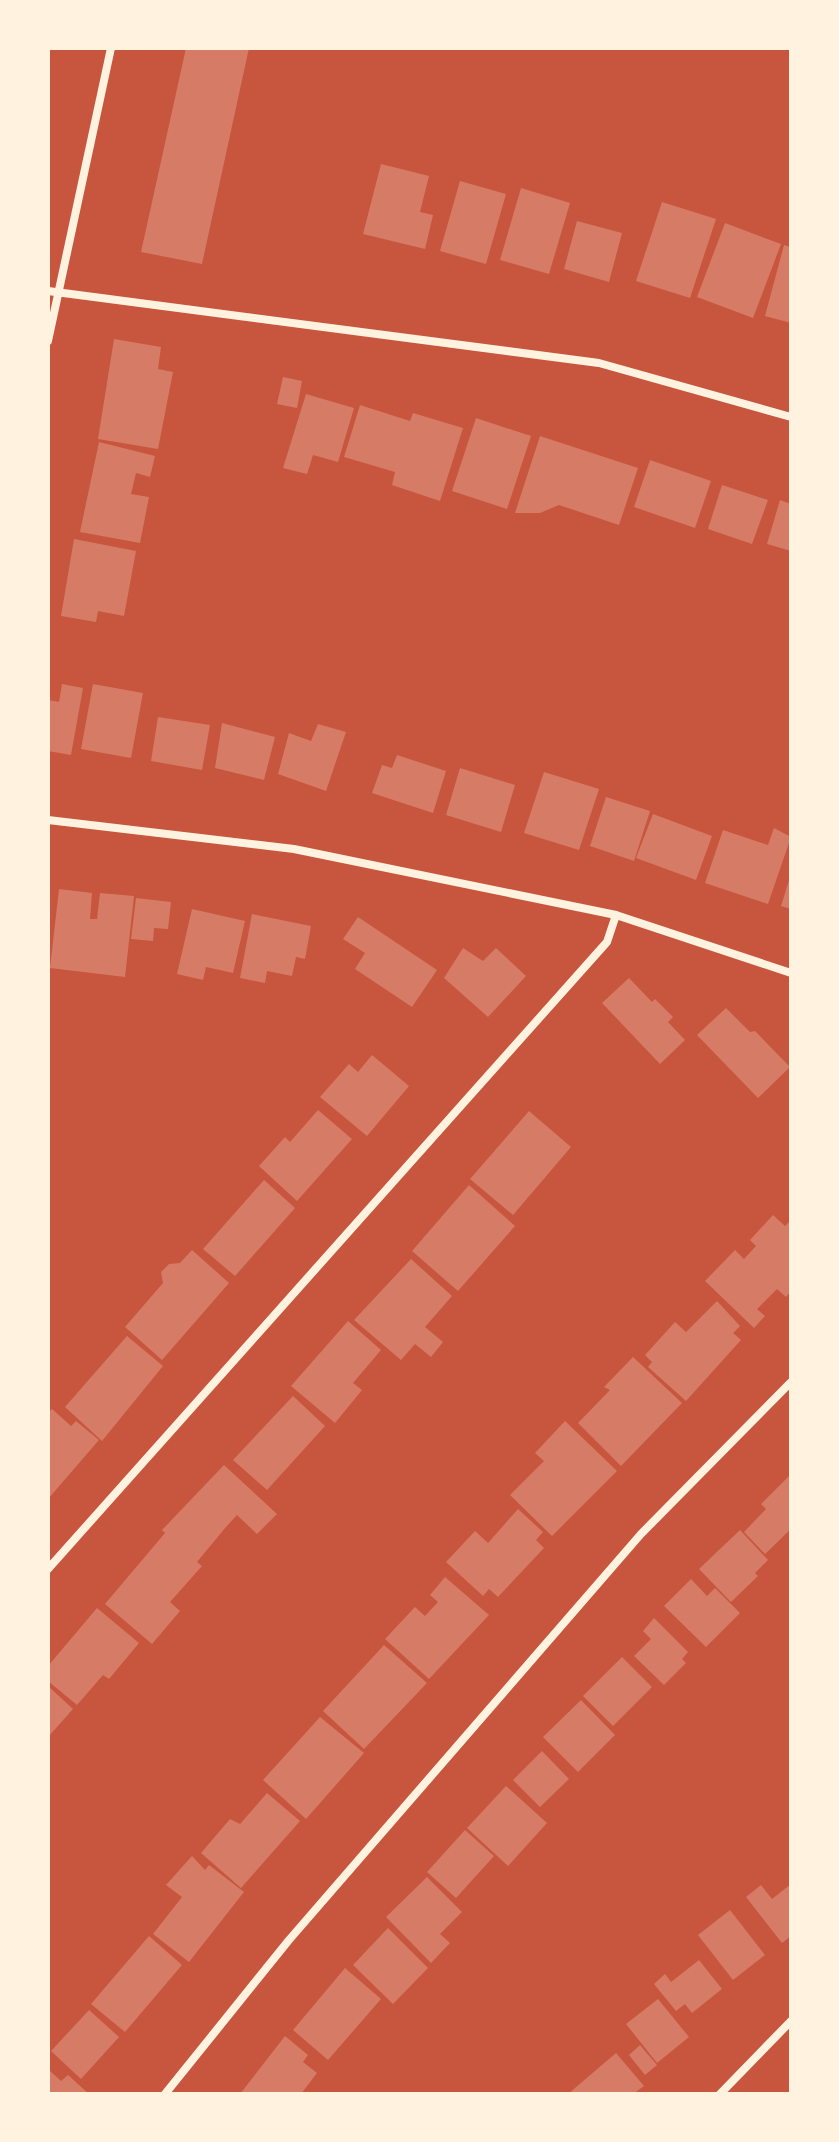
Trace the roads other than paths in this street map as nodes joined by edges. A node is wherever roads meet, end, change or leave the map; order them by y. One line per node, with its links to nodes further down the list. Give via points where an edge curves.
1 (111, 48): 3 (street)
2 (48, 291): 3 (street)
3 (59, 292): 4 (street); 5 (street, via 599,363)
4 (48, 341)
5 (791, 417)
6 (48, 820): 7 (street, via 294,849)
7 (616, 915): 8 (street); 10 (street, via 607,942)
8 (791, 973)
9 (791, 1382): 12 (street, via 641,1534 289,1940)
10 (48, 1569)
11 (791, 2021): 13 (street)
12 (165, 2094)
13 (720, 2094)

